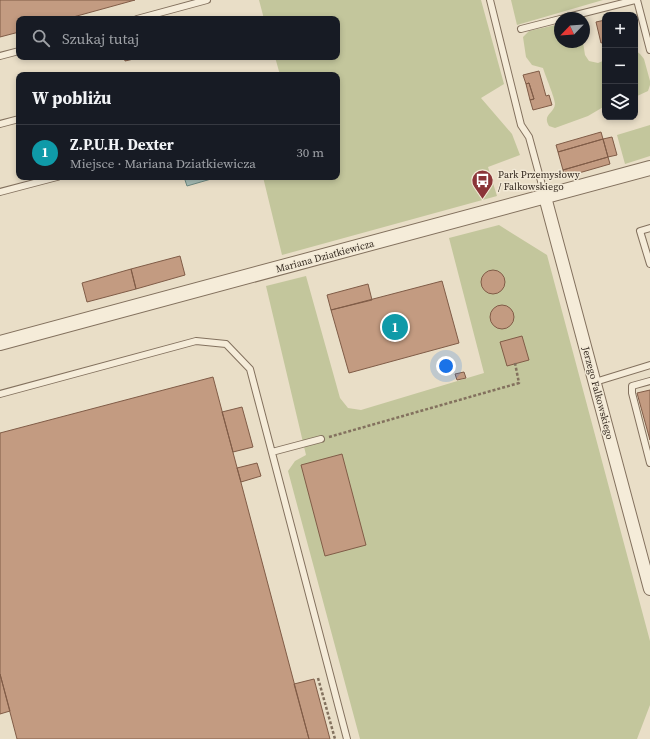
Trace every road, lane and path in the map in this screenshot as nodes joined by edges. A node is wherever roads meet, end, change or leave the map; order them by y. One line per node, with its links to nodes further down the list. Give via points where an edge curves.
1 (207, 0): 5 (lane)
2 (490, 0): 16 (lane, via 521,125 529,137)
3 (636, 0): 4 (lane); 8 (lane)
4 (588, 12)
5 (148, 16)
6 (554, 21): 7 (lane)
7 (521, 29)
8 (650, 50)
9 (16, 52): 10 (lane)
10 (0, 56)
11 (16, 120): 12 (lane)
12 (0, 124)
13 (650, 168): 16 (street, Mariana Dziatkiewicza)
14 (46, 180): 15 (lane)
15 (0, 192)
16 (545, 197): 19 (street, Mariana Dziatkiewicza); 23 (street, Jerzego Falkowskiego)
17 (650, 228): 18 (lane, via 640,231)
18 (650, 264)
19 (0, 343)
20 (515, 363): 25 (path, via 519,383)
21 (650, 366): 23 (lane)
22 (650, 381): 27 (lane, via 632,386)
23 (595, 382): 28 (street, Jerzego Falkowskiego)
24 (0, 394): 26 (lane, via 196,341 226,344 250,369)
25 (321, 439): 26 (lane)
26 (272, 452): 32 (lane)
27 (650, 463)
28 (646, 559): 29 (street, Jerzego Falkowskiego)
29 (650, 589)
30 (318, 678): 31 (path)
31 (335, 739)
32 (347, 739)

